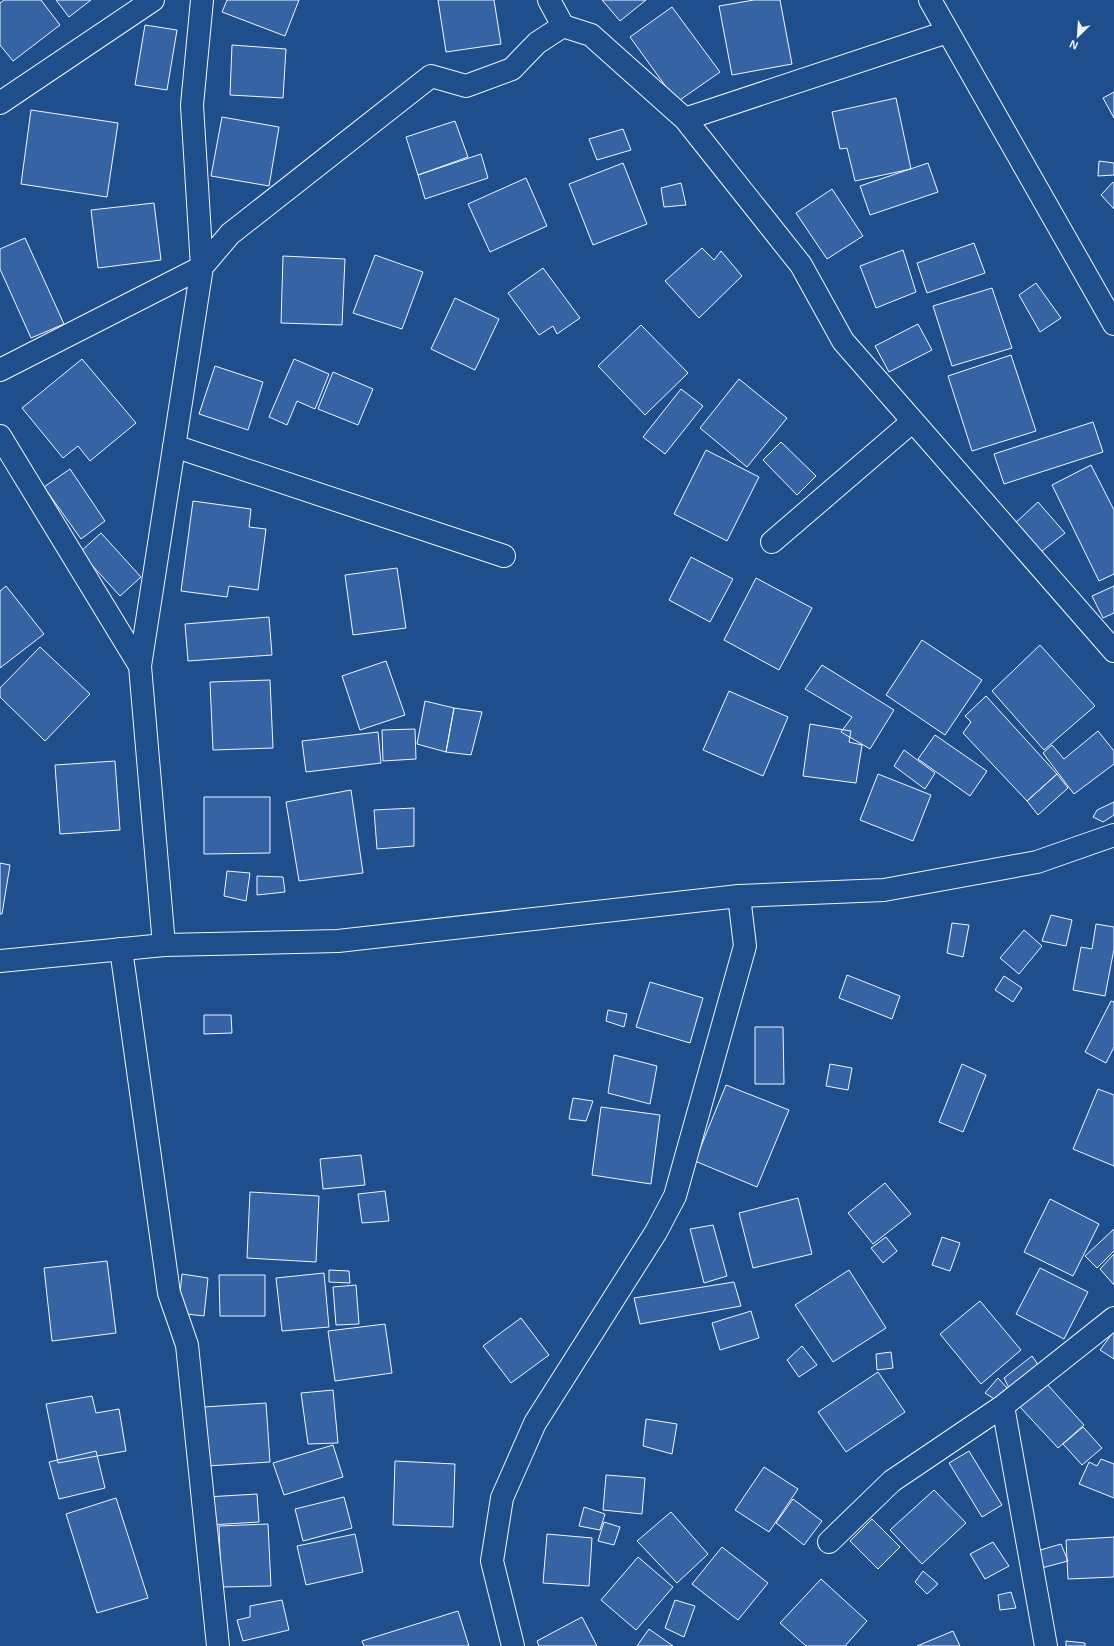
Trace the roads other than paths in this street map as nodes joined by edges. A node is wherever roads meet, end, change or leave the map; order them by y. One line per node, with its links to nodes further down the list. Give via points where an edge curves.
1 (153, 0): 7 (main road)
2 (202, 0): 9 (main road, via 192,105)
3 (549, 0): 5 (main road)
4 (930, 0): 6 (main road)
5 (562, 26): 8 (main road, via 591,35); 9 (main road, via 537,44 512,69 466,86 431,76 230,234)
6 (947, 32): 8 (main road); 10 (main road)
7 (0, 103)
8 (685, 120): 12 (main road, via 801,265 843,341)
9 (202, 267): 11 (main road); 14 (main road)
10 (1114, 324)
11 (0, 370)
12 (913, 421): 15 (main road); 17 (main road)
13 (0, 436): 18 (main road)
14 (174, 446): 16 (main road); 18 (main road)
15 (772, 542)
16 (504, 556)
17 (1114, 651)
18 (140, 666): 21 (main road)
19 (1114, 835): 20 (main road, via 1037,862 884,890)
20 (739, 896): 21 (main road, via 338,941); 28 (main road, via 745,946 675,1196 656,1232 535,1423 502,1498 492,1561)
21 (164, 945): 22 (main road)
22 (121, 949): 23 (main road); 27 (main road, via 169,1293 187,1345)
23 (0, 961)
24 (1114, 1318): 25 (main road)
25 (1003, 1406): 26 (main road, via 892,1481); 29 (main road)
26 (829, 1542)
27 (218, 1646)
28 (513, 1646)
29 (1046, 1646)

